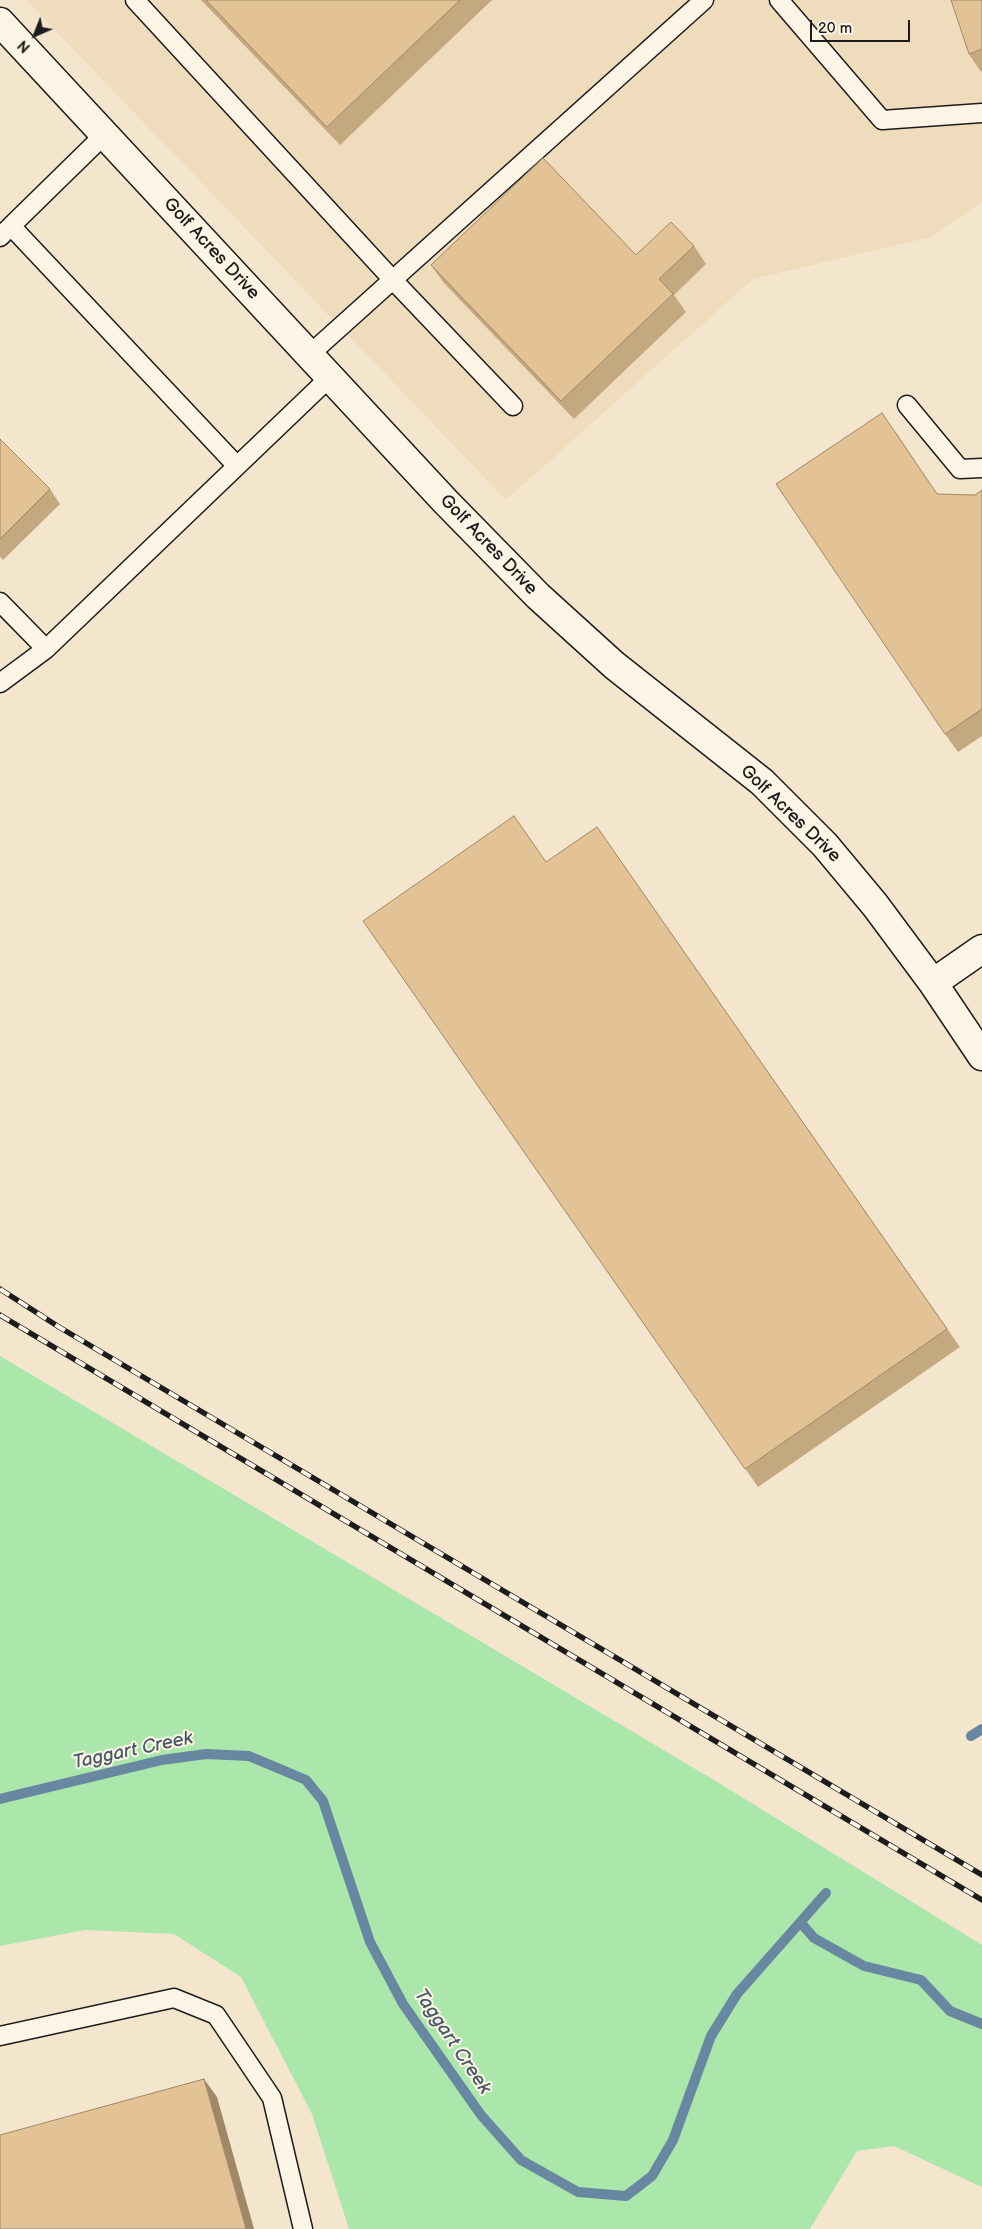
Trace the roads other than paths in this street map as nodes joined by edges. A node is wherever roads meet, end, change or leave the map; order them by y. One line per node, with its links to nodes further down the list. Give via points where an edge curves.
1 (135, 0): 8 (lane)
2 (704, 0): 8 (lane)
3 (779, 0): 5 (lane, via 882,120)
4 (0, 22): 6 (street, Golf Acres Drive)
5 (982, 113)
6 (104, 135): 7 (lane); 9 (street, Golf Acres Drive)
7 (6, 231): 13 (lane)
8 (392, 279): 9 (lane); 12 (lane)
9 (309, 355): 10 (street, Golf Acres Drive)
10 (330, 377): 13 (lane); 19 (street, Golf Acres Drive, via 538,596 614,665 762,782 825,845)
11 (907, 405): 14 (lane, via 960,469)
12 (514, 406)
13 (237, 466): 16 (lane)
14 (982, 468)
15 (0, 602): 16 (lane)
16 (46, 649): 17 (lane)
17 (0, 682)
18 (982, 949): 19 (street)
19 (933, 983): 20 (street, Golf Acres Drive)
20 (982, 1056)
21 (0, 2036): 22 (lane, via 174,1998 216,2015 272,2098)
22 (303, 2229)

